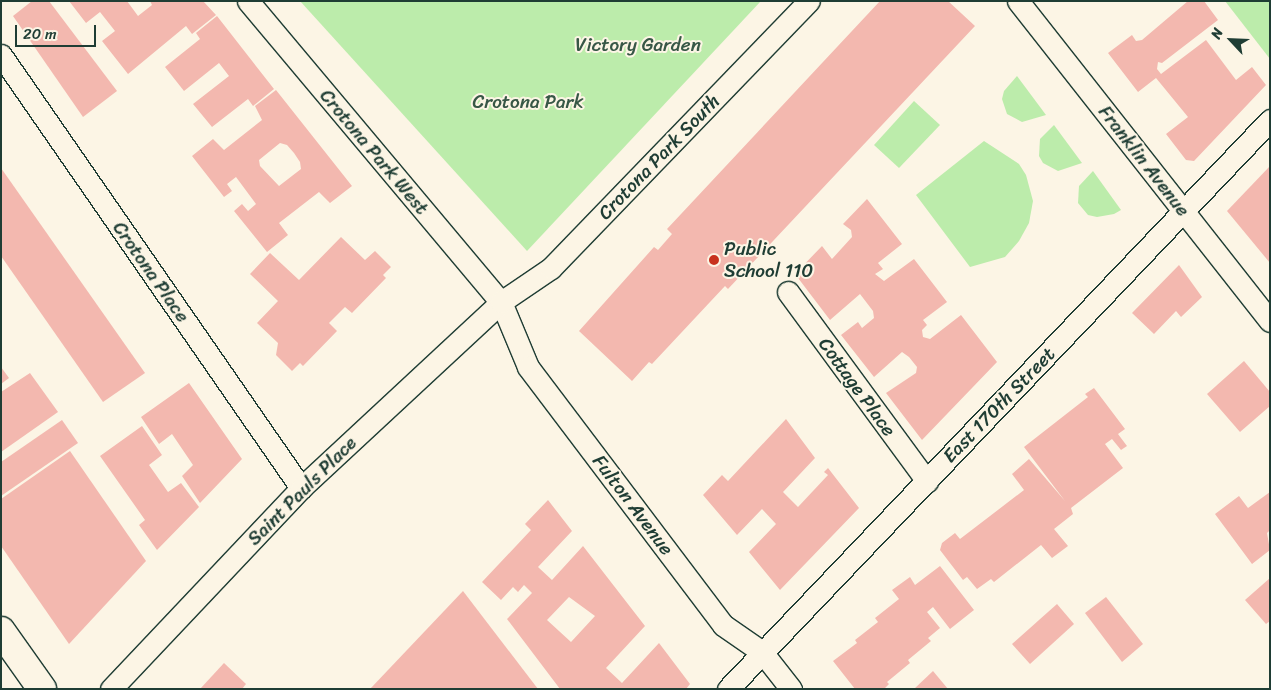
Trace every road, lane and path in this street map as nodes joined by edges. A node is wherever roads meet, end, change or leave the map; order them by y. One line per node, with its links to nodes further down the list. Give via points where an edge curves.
1 (248, 1): 8 (street, Crotona Park West)
2 (809, 1): 8 (street, Crotona Park South, via 551,268)
3 (1018, 1): 6 (street, Franklin Avenue)
4 (1, 54): 11 (street, Crotona Place)
5 (1270, 120): 6 (street, East 170th Street)
6 (1183, 212): 9 (street, Franklin Avenue); 10 (street, East 170th Street)
7 (788, 292): 10 (street, Cottage Place)
8 (501, 302): 11 (street, Saint Pauls Place); 13 (street, Fulton Avenue, via 528,367 723,625)
9 (1270, 322)
10 (927, 480): 13 (street, East 170th Street)
11 (301, 488): 15 (street, Saint Pauls Place)
12 (1, 631): 14 (main road)
13 (762, 652): 16 (street, East 170th Street); 17 (street, Fulton Avenue)
14 (42, 689)
15 (111, 689)
16 (728, 689)
17 (791, 689)

